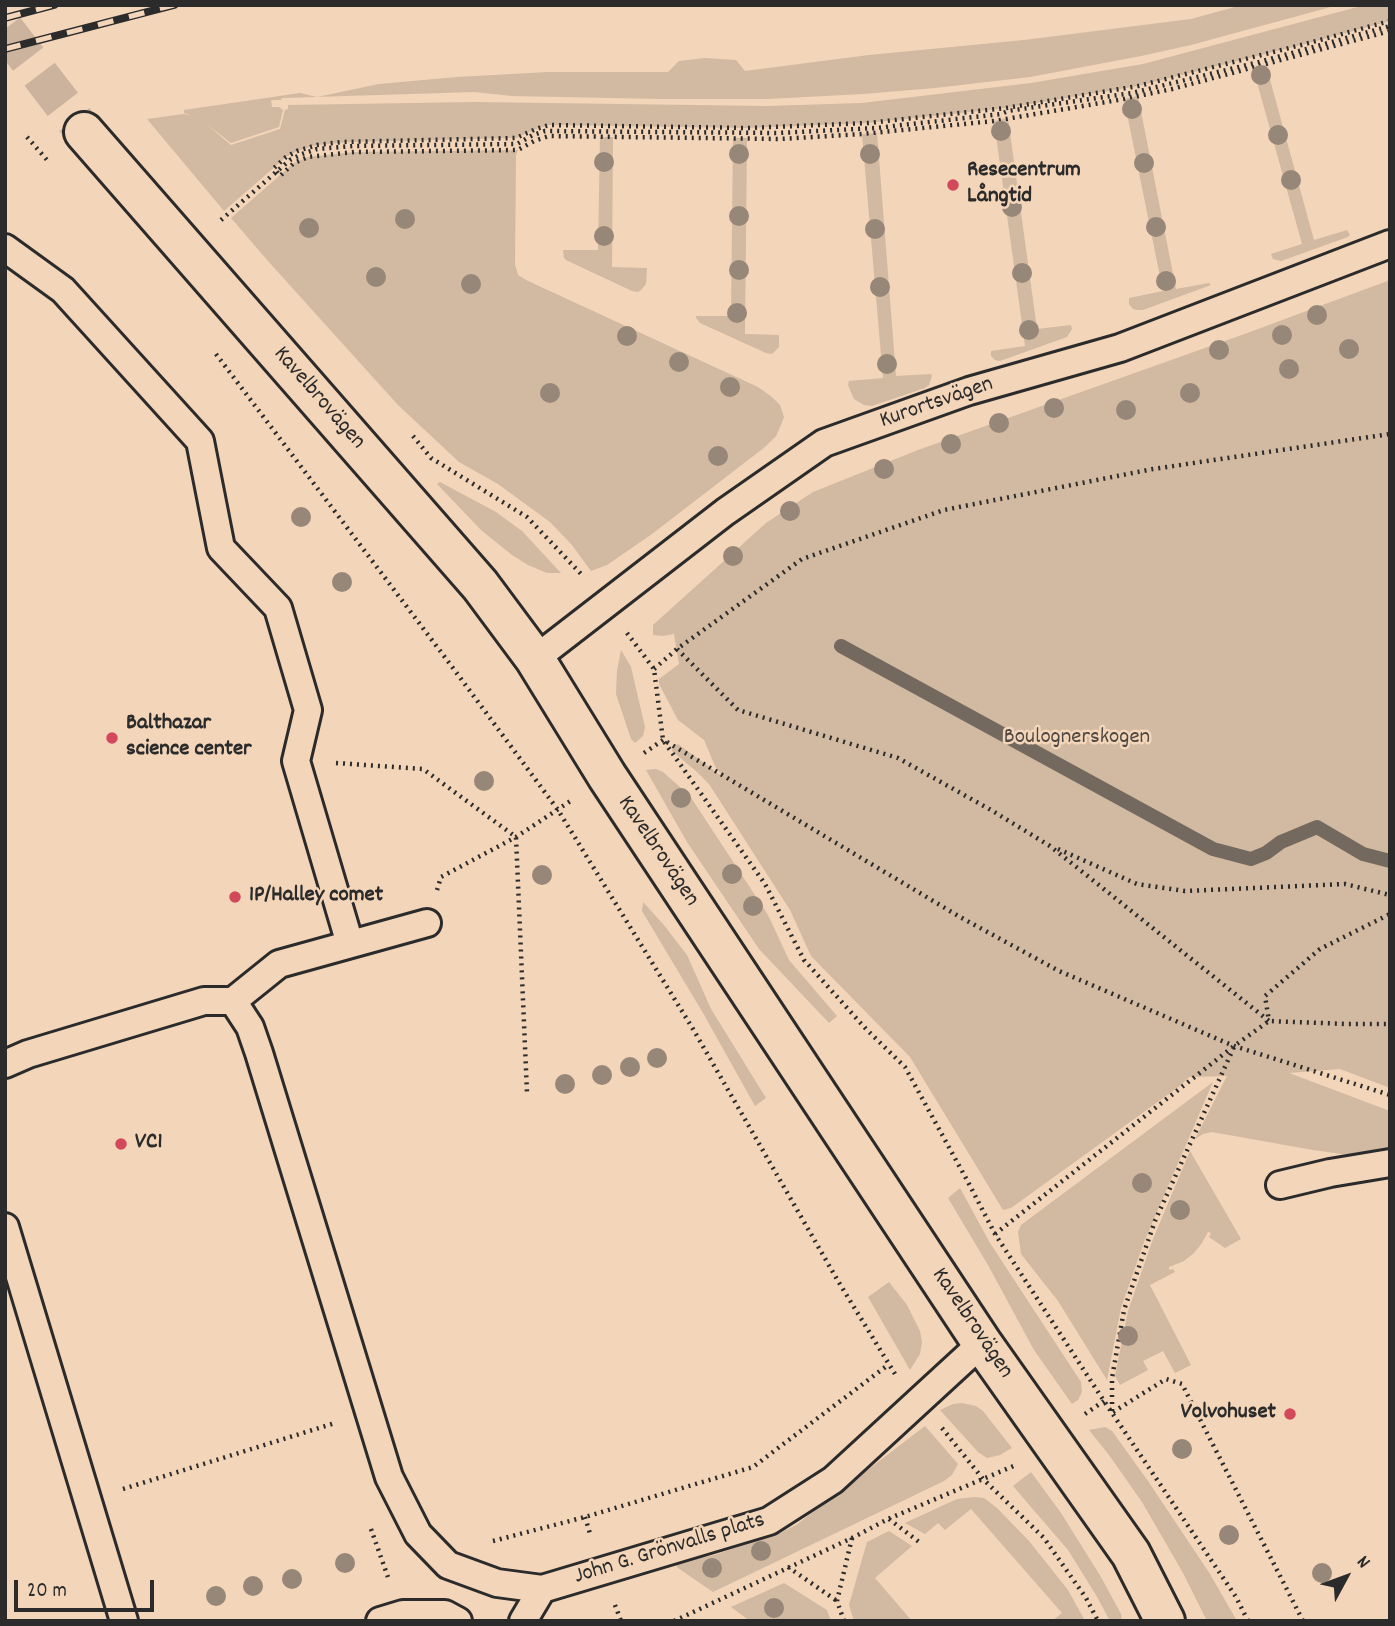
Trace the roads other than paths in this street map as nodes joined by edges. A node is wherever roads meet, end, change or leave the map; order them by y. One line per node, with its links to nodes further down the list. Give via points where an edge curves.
1 (84, 132): 4 (main road, Kavelbrovägen, via 481,585)
2 (1390, 244): 4 (lane, Kurortsvägen, via 1120,348 969,391 824,443 725,512)
3 (5, 248): 6 (lane, via 63,290 200,441 221,548 278,608 308,710 296,761)
4 (535, 659): 12 (main road, Kavelbrovägen, via 607,776)
5 (427, 923): 6 (lane)
6 (350, 944): 7 (lane, via 279,964)
7 (233, 1001): 8 (lane, via 204,1000); 13 (lane, via 250,1027 259,1053 389,1477 418,1534 448,1565 497,1583)
8 (5, 1064)
9 (1390, 1163): 10 (lane)
10 (1280, 1185)
11 (5, 1227): 14 (lane)
12 (982, 1343): 13 (lane, John G. Grönvalls plats, via 834,1480 769,1521); 18 (main road, Kavelbrovägen, via 1131,1554)
13 (541, 1589): 17 (lane)
14 (124, 1621)
15 (380, 1621): 16 (lane, via 403,1614 445,1614)
16 (458, 1621)
17 (523, 1621)
18 (1165, 1621)

